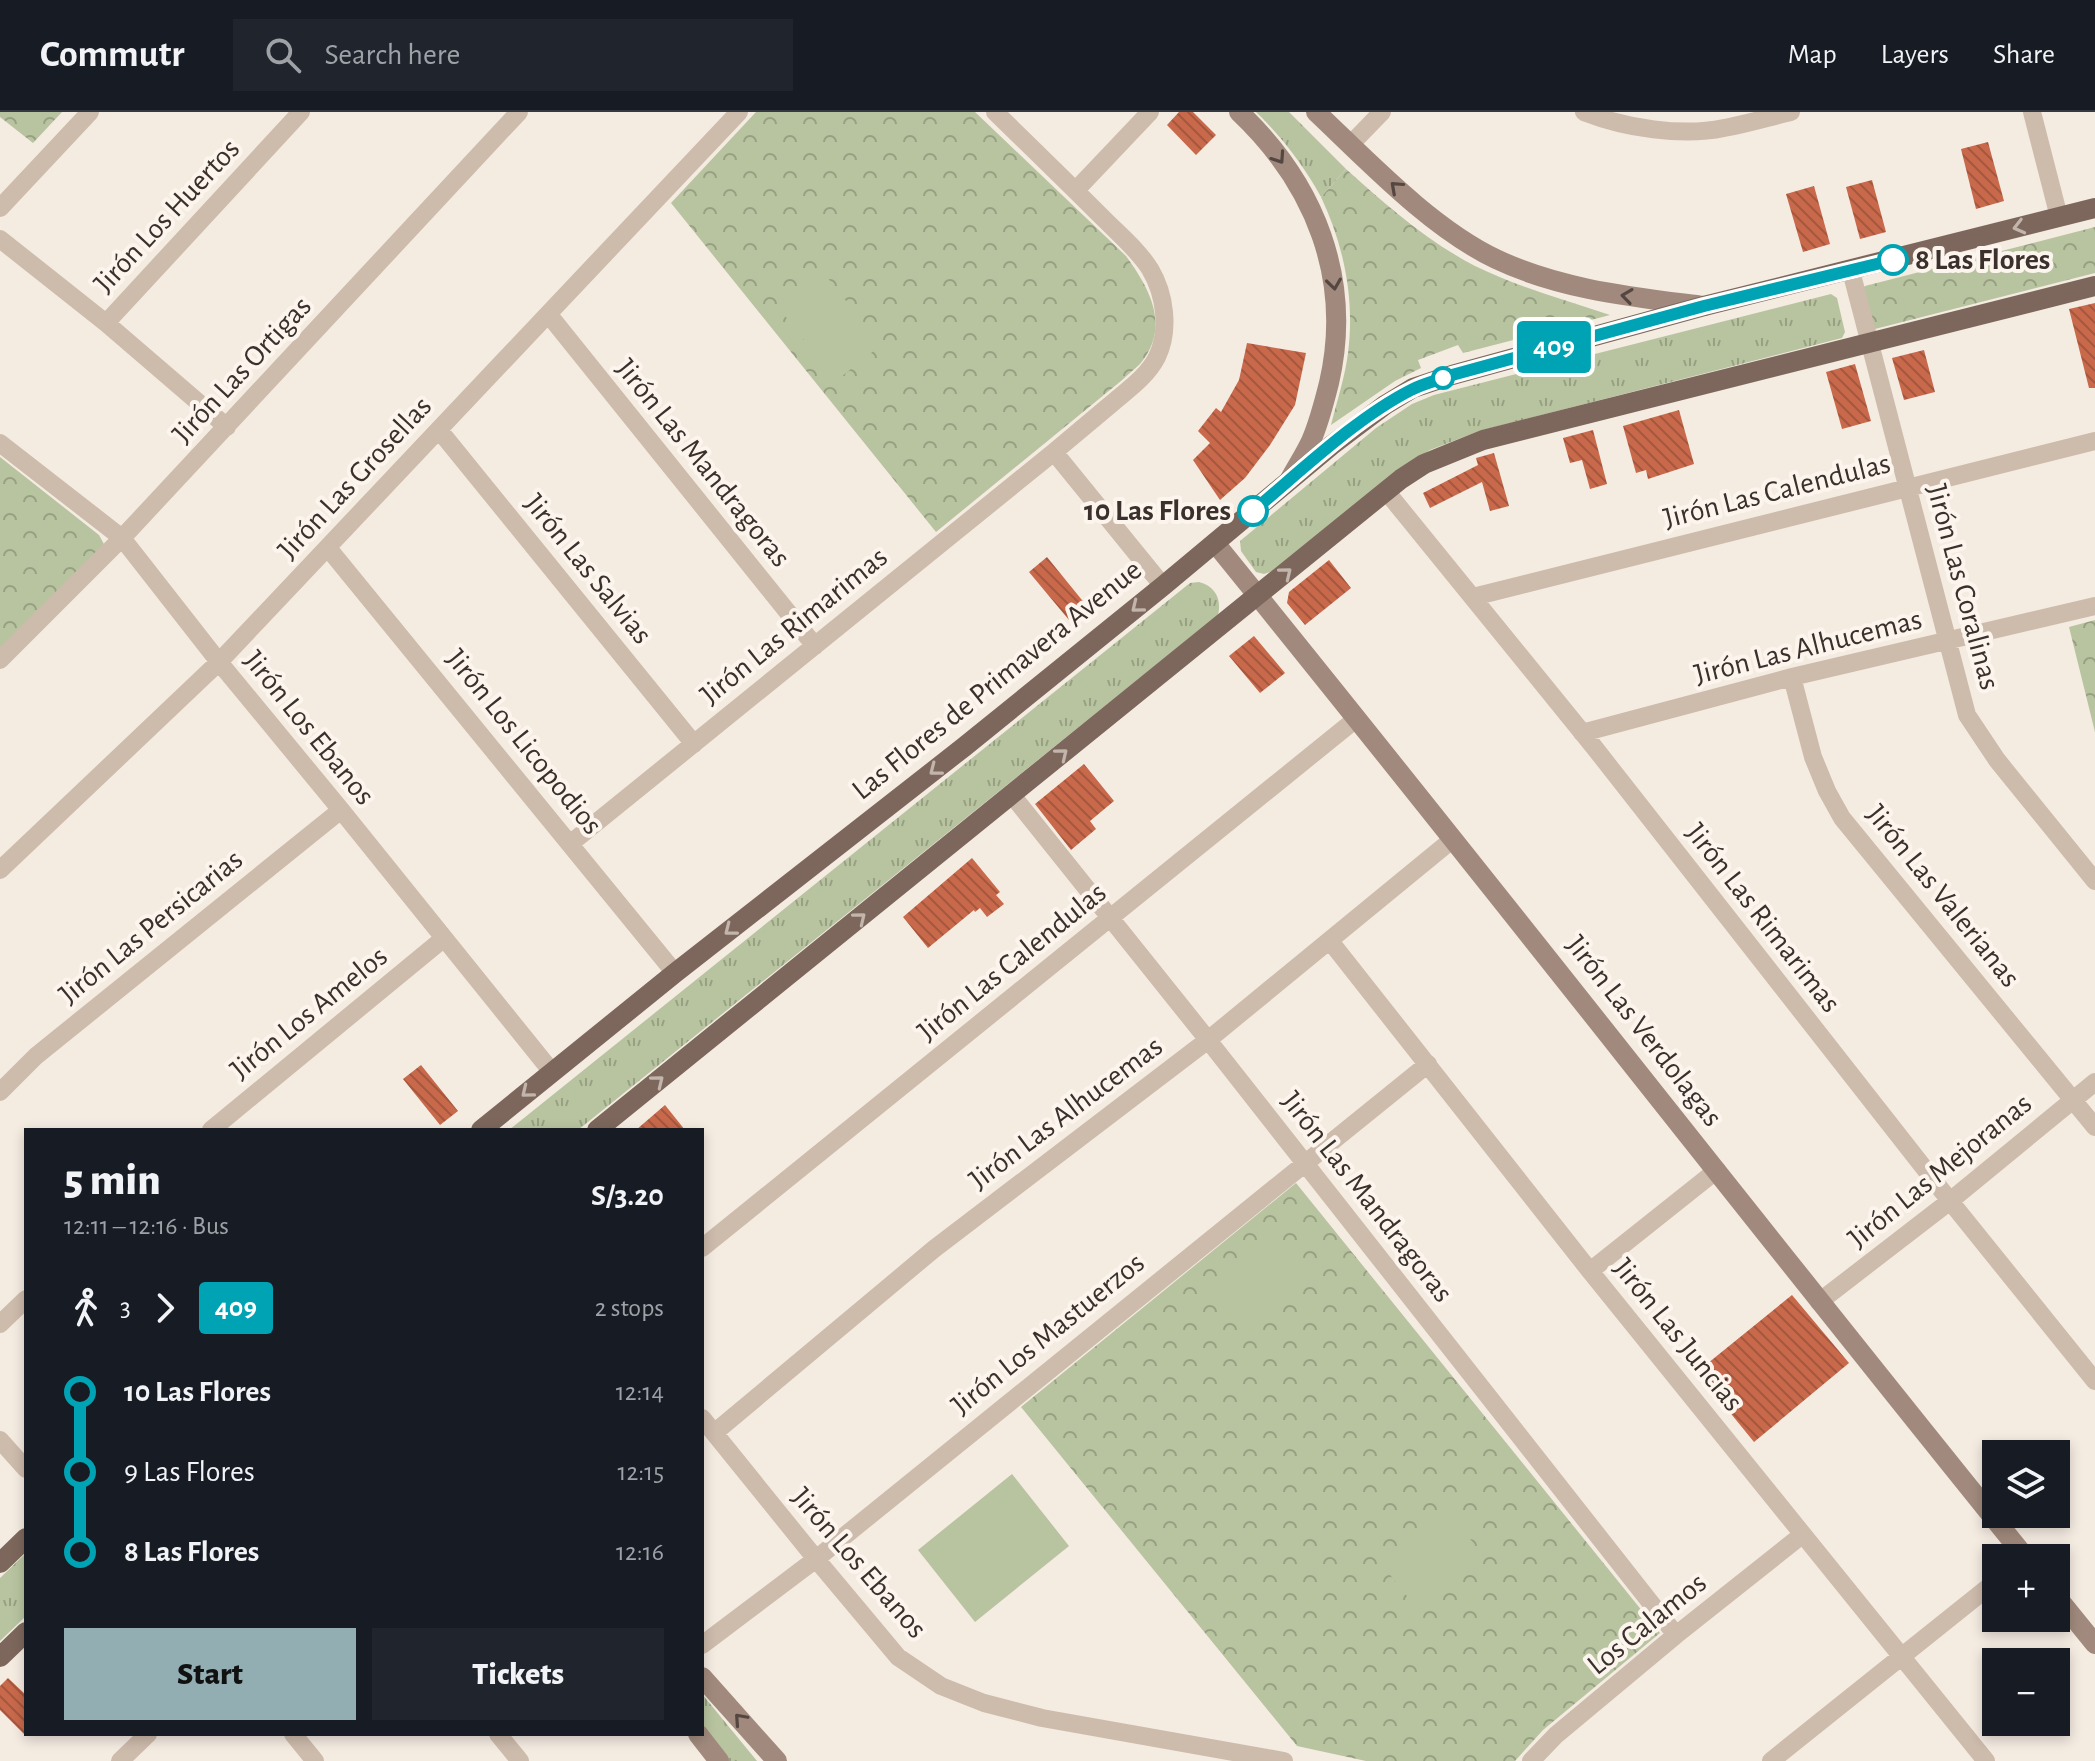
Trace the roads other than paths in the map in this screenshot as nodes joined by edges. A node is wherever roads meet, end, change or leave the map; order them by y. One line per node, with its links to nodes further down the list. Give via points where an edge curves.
1 (90, 112): 15 (street)
2 (301, 112): 23 (street, Jirón Los Huertos)
3 (519, 112): 25 (street, Jirón Las Ortigas)
4 (739, 112): 22 (street, Jirón Las Grosellas)
5 (995, 112): 14 (street, Jirón Las Rimarimas)
6 (1150, 112): 14 (street)
7 (1239, 112): 30 (street, one-way to 30, via 1264,136 1291,175 1311,210 1334,278 1338,315 1323,410)
8 (1316, 112): 13 (street)
9 (1382, 112): 13 (street)
10 (1584, 112): 11 (street, via 1673,131 1721,129)
11 (1791, 112)
12 (2032, 112): 17 (street)
13 (1350, 145): 21 (street, one-way to 13, via 1619,296 1501,262 1430,216)
14 (1076, 190): 29 (street, Jirón Las Rimarimas, via 1149,268 1159,287 1164,327 1148,371)
15 (0, 208)
16 (2095, 208): 17 (main road, Las Flores de Primavera Avenue)
17 (2059, 217): 19 (main road, Las Flores de Primavera Avenue, one-way to 19)
18 (0, 239): 23 (street)
19 (1851, 271): 21 (main road, Las Flores de Primavera Avenue); 24 (street, Jirón Las Coralinas)
20 (2095, 286): 24 (main road)
21 (1704, 306): 30 (main road, Las Flores de Primavera Avenue, via 1413,388)
22 (549, 315): 26 (street, Jirón Las Grosellas); 41 (street, Jirón Las Mandragoras)
23 (106, 323): 25 (street)
24 (1871, 342): 31 (street, Jirón Las Coralinas); 32 (main road, via 1483,440 1424,464)
25 (227, 427): 33 (street, Jirón Las Ortigas)
26 (439, 430): 35 (street, Jirón Las Grosellas); 47 (street, Jirón Las Salvias)
27 (2095, 441): 31 (street, Jirón Las Calendulas)
28 (0, 443): 33 (street, Jirón Los Ebanos)
29 (1054, 452): 36 (street); 41 (street, Jirón Las Rimarimas)
30 (1288, 481): 34 (main road, Las Flores de Primavera Avenue)
31 (1908, 487): 38 (street, Jirón Las Calendulas); 40 (street, Jirón Las Coralinas)
32 (1386, 491): 37 (main road, one-way to 32); 38 (street, Jirón Las Rimarimas)
33 (122, 538): 42 (street, Jirón Las Ortigas); 43 (street, Jirón Los Ebanos)
34 (1215, 543): 36 (main road, Las Flores de Primavera Avenue); 37 (street, Jirón Las Verdolagas)
35 (328, 548): 43 (street, Jirón Las Grosellas); 51 (street, Jirón Los Licopodios)
36 (1163, 586): 57 (main road, Las Flores de Primavera Avenue, one-way to 57)
37 (1257, 596): 45 (street, Jirón Las Verdolagas); 48 (main road, one-way to 37)
38 (1473, 597): 46 (street, Jirón Las Rimarimas)
39 (2095, 606): 40 (street, Jirón Las Alhucemas)
40 (1947, 642): 44 (street, Jirón Las Alhucemas); 53 (street, Jirón Las Coralinas, via 1967,715)
41 (815, 646): 47 (street, Jirón Las Rimarimas)
42 (0, 660)
43 (219, 662): 49 (street, Jirón Los Ebanos); 52 (street, Jirón Las Grosellas)
44 (1792, 677): 46 (street, Jirón Las Alhucemas); 63 (street, Jirón Las Valerianas, via 1813,757 1842,818)
45 (1356, 719): 50 (street, Jirón Las Verdolagas); 54 (street, Jirón Las Calendulas)
46 (1582, 733): 70 (street, Jirón Las Rimarimas)
47 (694, 744): 51 (street, Jirón Las Rimarimas)
48 (1012, 795): 54 (street, Jirón Las Mandragoras); 67 (main road, one-way to 48)
49 (341, 810): 55 (street, Jirón Los Ebanos); 62 (street, Jirón Las Persicarias, via 36,1056)
50 (1453, 839): 56 (street, Jirón Las Alhucemas); 69 (street, Jirón Las Verdolagas)
51 (571, 843): 57 (street, Jirón Los Licopodios)
52 (0, 870)
53 (2095, 881)
54 (1111, 918): 58 (street, Jirón Las Mandragoras); 71 (street, Jirón Las Calendulas)
55 (443, 939): 60 (street, Jirón Los Ebanos); 65 (street, Jirón Los Amelos)
56 (1330, 941): 58 (street, Jirón Las Alhucemas); 59 (street, Jirón Las Juncias)
57 (675, 973): 60 (main road, Las Flores de Primavera Avenue)
58 (1208, 1040): 68 (street, Jirón Las Mandragoras); 78 (street, Jirón Las Alhucemas, via 934,1249)
59 (1428, 1064): 68 (street, Jirón Los Mastuerzos); 72 (street, Jirón Las Juncias)
60 (552, 1072): 66 (main road, Las Flores de Primavera Avenue, one-way to 66)
61 (2095, 1082): 63 (street, Jirón Las Mejoranas)
62 (0, 1092)
63 (2073, 1099): 64 (street, Jirón Las Valerianas); 70 (street, Jirón Las Mejoranas)
64 (2095, 1127)
65 (213, 1128)
66 (483, 1128)
67 (599, 1128)
68 (1305, 1164): 84 (street, Jirón Los Mastuerzos); 89 (street, Jirón Las Mandragoras)
69 (1717, 1170): 72 (street); 74 (street, Jirón Las Verdolagas)
70 (1950, 1201): 74 (street, Jirón Las Mejoranas); 76 (street, Jirón Las Rimarimas)
71 (704, 1246)
72 (1590, 1271): 81 (street, Jirón Las Juncias)
73 (24, 1301): 75 (street)
74 (1819, 1302): 83 (street, Jirón Las Verdolagas)
75 (0, 1324)
76 (2095, 1381)
77 (704, 1420): 78 (street, Jirón Los Ebanos)
78 (714, 1433): 84 (street, Jirón Los Ebanos)
79 (0, 1440): 80 (street)
80 (24, 1467)
81 (1802, 1535): 89 (street, Los Calamos); 93 (street, Jirón Las Juncias)
82 (24, 1540): 85 (main road)
83 (2014, 1544)
84 (816, 1559): 90 (street, Jirón Los Mastuerzos); 105 (street, Jirón Los Ebanos, via 898,1657 941,1686 1042,1718)
85 (0, 1563)
86 (1982, 1592): 93 (street)
87 (2070, 1613): 91 (street)
88 (24, 1634): 92 (main road)
89 (1676, 1635): 106 (street, Los Calamos)
90 (704, 1643)
91 (2095, 1644)
92 (0, 1657)
93 (1903, 1657): 99 (street); 107 (street, Jirón Las Juncias)
94 (704, 1679): 104 (street, one-way to 94)
95 (146, 1736): 100 (street)
96 (295, 1736): 101 (street)
97 (500, 1736): 102 (street)
98 (700, 1736): 103 (street)
99 (1776, 1760)
100 (120, 1761)
101 (315, 1761)
102 (520, 1761)
103 (719, 1761)
104 (777, 1761)
105 (1284, 1761)
106 (1531, 1761)
107 (1986, 1761)

